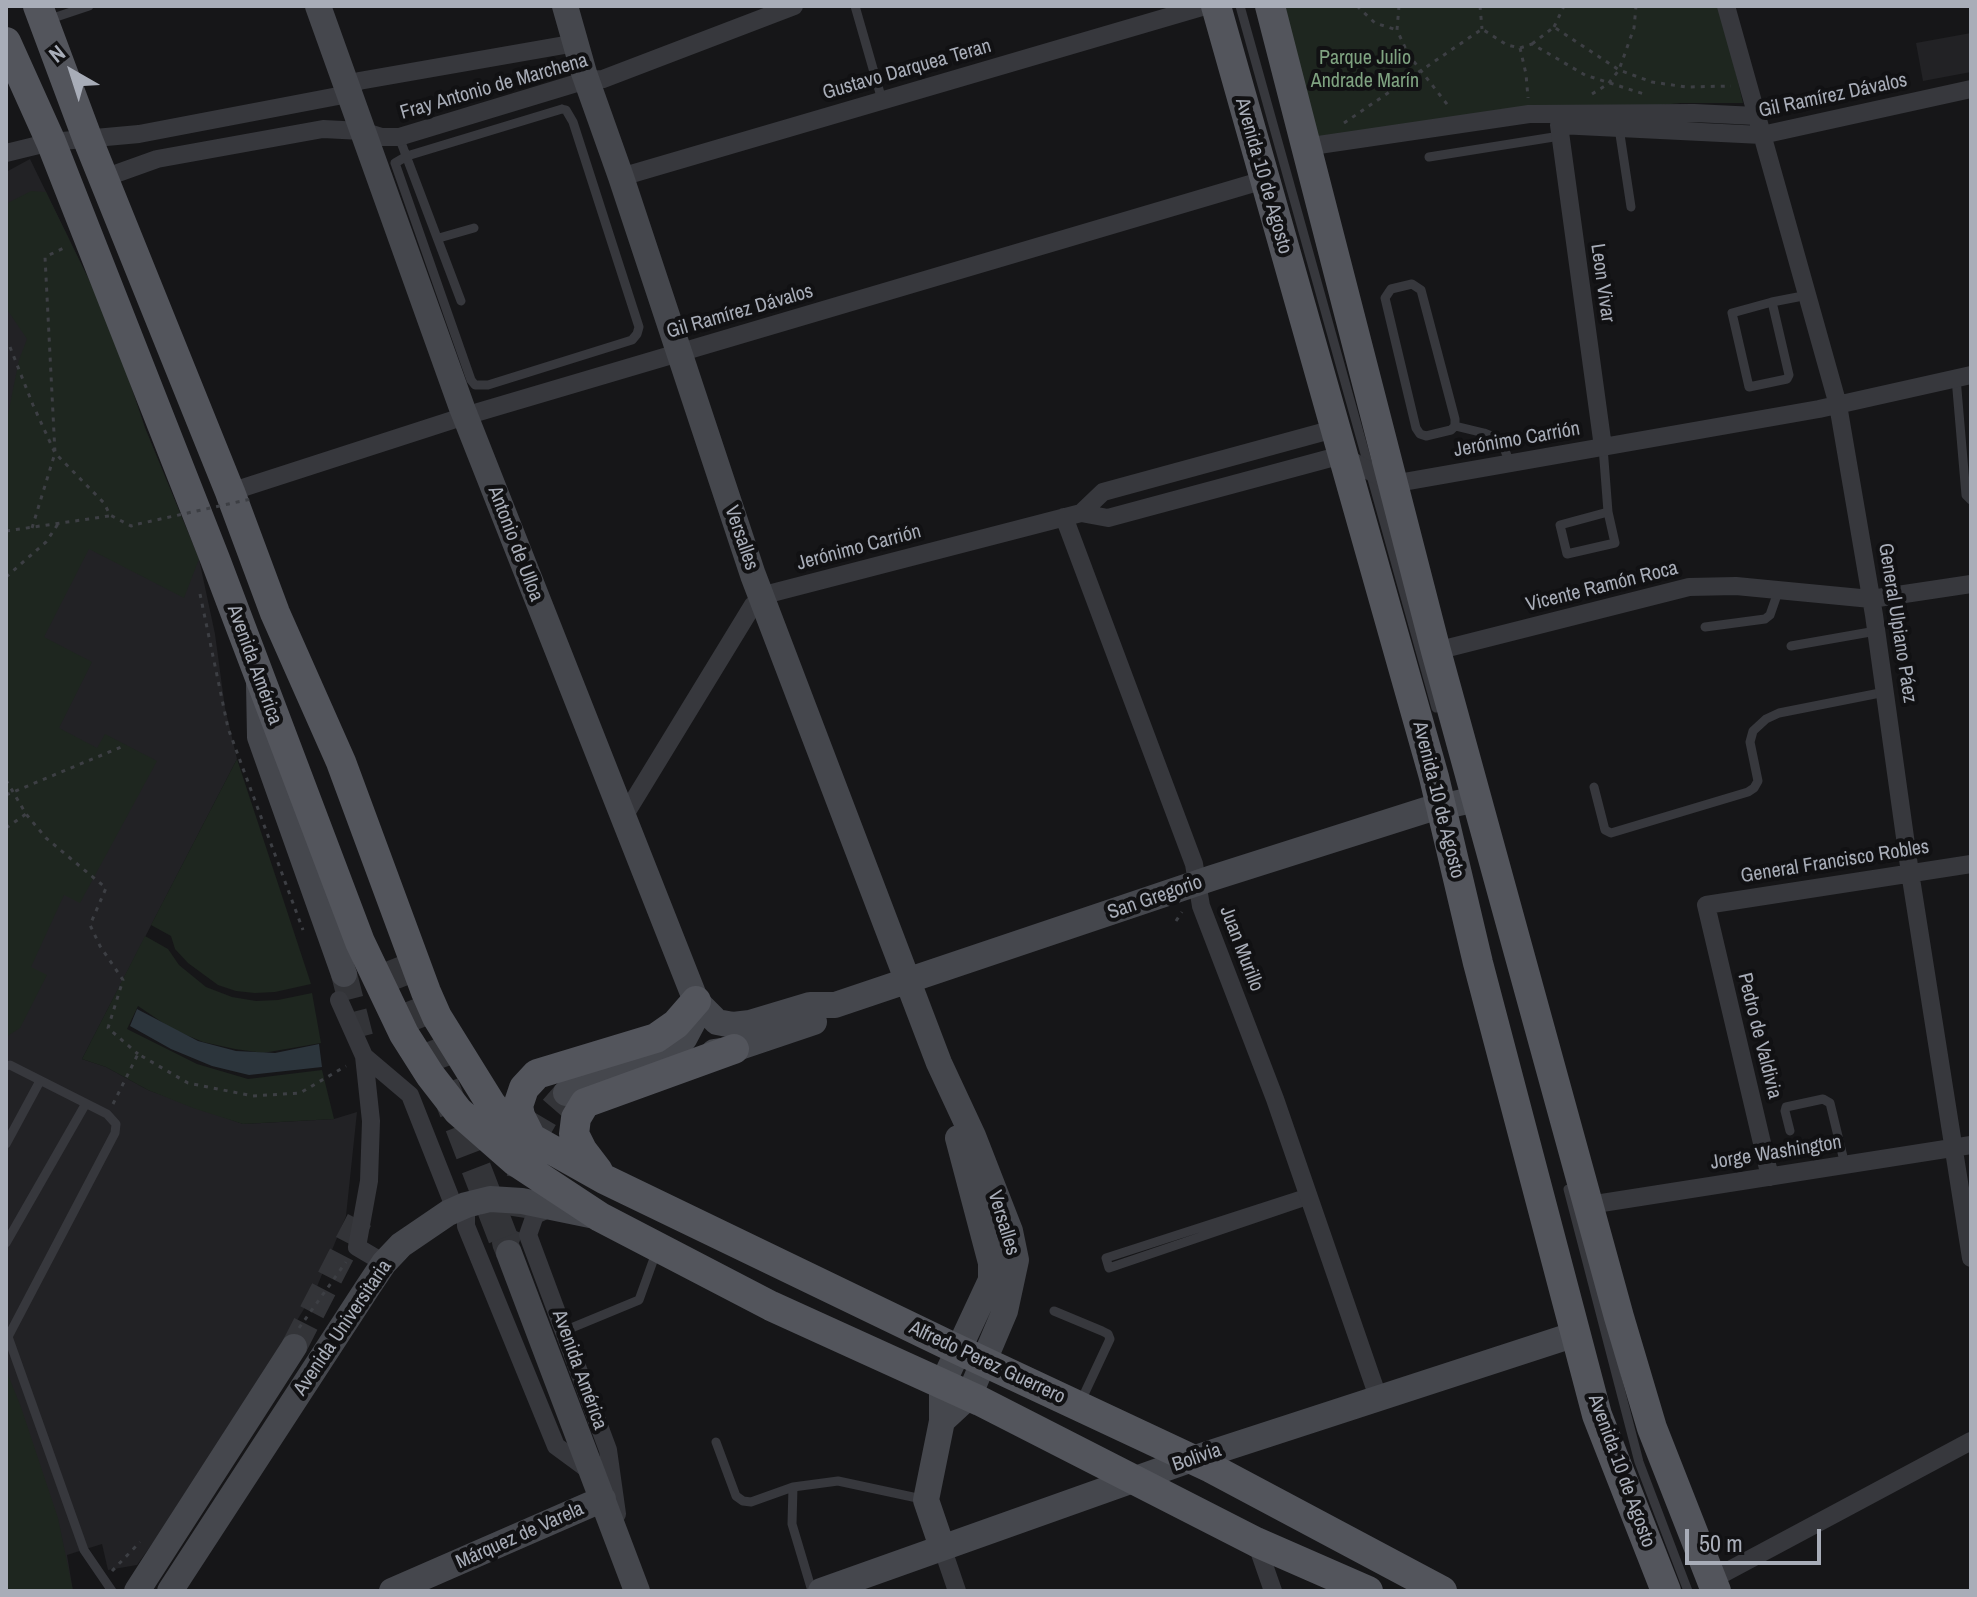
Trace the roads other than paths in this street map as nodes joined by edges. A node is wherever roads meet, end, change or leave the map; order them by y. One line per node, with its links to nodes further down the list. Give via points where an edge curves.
1 (89, 6): 11 (lane)
2 (318, 6): 15 (street, Antonio de Ulloa, via 339,48)
3 (565, 6): 13 (street, Versalles)
4 (794, 6): 14 (street, Fray Antonio de Marchena, via 603,79)
5 (855, 6): 17 (lane)
6 (1205, 6): 17 (street, Gustavo Darquea Teran)
7 (1216, 6): 32 (main road, Avenida 10 de Agosto)
8 (1240, 6): 47 (lane)
9 (1270, 6): 26 (main road, Avenida 10 de Agosto)
10 (1726, 6): 18 (street, General Ulpiano Páez)
11 (41, 14): 24 (main road, Avenida América)
12 (6, 42): 25 (main road, Avenida América)
13 (576, 43): 14 (street, Versalles); 15 (street, Fray Antonio de Marchena, via 359,81)
14 (587, 80): 23 (street, Fray Antonio de Marchena); 30 (street, Versalles)
15 (347, 89): 21 (street, Antonio de Ulloa); 24 (street, Fray Antonio de Marchena, via 338,96)
16 (1971, 89): 22 (street, Gil Ramírez Dávalos)
17 (882, 100): 30 (street, Gustavo Darquea Teran)
18 (1756, 116): 19 (street, via 1694,113); 22 (street, General Ulpiano Páez)
19 (1559, 125): 20 (street, Gil Ramírez Dávalos); 26 (street, via 1529,114); 29 (lane); 45 (street, Leon Vivar)
20 (1619, 128): 22 (street, Gil Ramírez Dávalos); 33 (lane)
21 (362, 131): 23 (street, Fray Antonio de Marchena); 31 (street, Fray Antonio de Marchena, via 323,129 157,159); 42 (street, Antonio de Ulloa)
22 (1762, 135): 36 (street, General Ulpiano Páez)
23 (399, 137): 28 (lane)
24 (88, 140): 25 (street, Fray Antonio de Marchena); 31 (main road, Avenida América)
25 (51, 142): 27 (street, Fray Antonio de Marchena); 61 (main road, Avenida América)
26 (1313, 146): 47 (main road, Avenida 10 de Agosto)
27 (6, 153)
28 (407, 156): 28 (lane, via 395,164 474,385 632,340 637,334 639,327 566,110); 35 (lane)
29 (1429, 157)
30 (621, 177): 39 (street, Versalles)
31 (104, 178): 48 (main road, Avenida América)
32 (1264, 180): 39 (street, Gil Ramírez Dávalos); 44 (main road, Avenida 10 de Agosto)
33 (1631, 207)
34 (474, 228): 35 (lane)
35 (439, 238): 37 (lane)
36 (1808, 295): 38 (lane); 41 (street, General Ulpiano Páez)
37 (461, 301)
38 (1772, 302): 38 (lane, via 1731,315 1749,387 1789,375)
39 (678, 353): 42 (street, Gil Ramírez Dávalos); 54 (street, Versalles)
40 (1963, 376): 41 (street, Jerónimo Carrión); 49 (lane, via 1966,495)
41 (1838, 405): 45 (street, Jerónimo Carrión); 55 (street, General Ulpiano Páez)
42 (465, 416): 48 (street, Gil Ramírez Dávalos); 66 (street, Antonio de Ulloa)
43 (1455, 426): 43 (lane, via 1421,290 1412,284 1391,289 1385,298 1416,428 1426,436); 46 (lane, via 1496,438)
44 (1338, 442): 47 (street); 51 (street, Jerónimo Carrión, via 1108,518); 51 (street, Jerónimo Carrión, via 1103,492); 65 (main road, Avenida 10 de Agosto)
45 (1603, 447): 46 (street, Jerónimo Carrión); 50 (lane)
46 (1510, 463): 47 (street, Jerónimo Carrión)
47 (1380, 477): 60 (main road, Avenida 10 de Agosto); 63 (lane)
48 (240, 496): 56 (main road, Avenida América)
49 (1971, 500)
50 (1608, 512): 50 (lane, via 1560,525 1567,554 1615,543)
51 (1072, 515): 54 (street, Jerónimo Carrión); 69 (street, Juan Murillo)
52 (1971, 584): 55 (street, Vicente Ramón Roca)
53 (1779, 589): 55 (street, Vicente Ramón Roca); 57 (lane, via 1765,619); 60 (street, Vicente Ramón Roca, via 1689,587)
54 (762, 598): 66 (street); 72 (street, Versalles)
55 (1871, 599): 58 (street, General Ulpiano Páez)
56 (275, 613): 71 (main road); 84 (main road, Avenida América, via 341,762 437,1017 491,1104)
57 (1705, 627)
58 (1876, 631): 59 (lane); 62 (street, General Ulpiano Páez)
59 (1791, 646)
60 (1436, 651): 65 (main road, Avenida 10 de Agosto)
61 (260, 679): 73 (street, via 260,737); 95 (main road, Avenida América, via 360,942 415,1052 475,1128)
62 (1886, 692): 64 (lane, via 1766,719 1750,742 1758,781 1748,792 1611,833 1605,830); 68 (street, General Ulpiano Páez)
63 (1440, 723)
64 (1594, 787)
65 (1461, 803): 69 (street, San Gregorio); 92 (main road, Avenida 10 de Agosto); 105 (main road, Avenida 10 de Agosto, via 1478,963)
66 (623, 818): 74 (street, Antonio de Ulloa)
67 (1971, 864): 68 (street, General Francisco Robles)
68 (1911, 874): 70 (street, General Francisco Robles); 86 (street, General Ulpiano Páez)
69 (1198, 883): 72 (street, San Gregorio); 91 (street, Juan Murillo, via 1201,906)
70 (1706, 905): 88 (street, Pedro de Valdivia)
71 (395, 958)
72 (908, 981): 75 (street, San Gregorio); 107 (street, Versalles, via 1010,1231 1016,1260 1005,1311)
73 (342, 987): 77 (street)
74 (696, 1001): 75 (street, San Gregorio, via 717,1022 733,1025 810,1005); 78 (street, via 684,1039); 84 (main road, via 656,1038 537,1074 524,1088 518,1106)
75 (835, 1005): 76 (street, San Gregorio, via 819,1020)
76 (734, 1049): 78 (street, San Gregorio); 89 (main road, via 585,1103 574,1134)
77 (364, 1056): 93 (street, via 410,1095); 100 (street, via 371,1121 369,1181 357,1247)
78 (649, 1060): 81 (street, San Gregorio, via 588,1078)
79 (6, 1066): 80 (lane)
80 (40, 1081): 82 (lane); 85 (lane)
81 (566, 1093)
82 (85, 1105): 96 (lane); 104 (lane, via 107,1114 116,1124 115,1133)
83 (1790, 1131): 87 (lane, via 1786,1107 1823,1099 1830,1103)
84 (531, 1138): 89 (main road, Alfredo Perez Guerrero)
85 (6, 1144)
86 (1962, 1147): 87 (street, Jorge Washington); 99 (street, General Ulpiano Páez)
87 (1845, 1165): 88 (street, Jorge Washington)
88 (1770, 1177): 92 (street, Jorge Washington)
89 (604, 1179): 107 (main road, Alfredo Perez Guerrero)
90 (1567, 1183): 124 (lane, via 1639,1462)
91 (1308, 1196): 101 (lane); 109 (street, Juan Murillo)
92 (1589, 1205): 124 (main road, Avenida 10 de Agosto, via 1652,1428)
93 (461, 1207): 94 (street, Avenida Universitaria, via 490,1199); 100 (street, Avenida Universitaria, via 431,1223); 114 (street, via 556,1446)
94 (552, 1207): 95 (street, Avenida Universitaria); 103 (street, Avenida América, via 535,1215 528,1235)
95 (600, 1217): 97 (main road, Alfredo Perez Guerrero)
96 (6, 1243)
97 (658, 1247): 103 (lane, via 639,1300); 108 (main road, Alfredo Perez Guerrero, via 771,1306)
98 (509, 1253): 114 (street, Avenida América)
99 (1971, 1258)
100 (384, 1263): 127 (street, Avenida Universitaria)
101 (1107, 1263)
102 (1054, 1311): 110 (lane, via 1110,1339)
103 (564, 1331): 121 (street, Avenida América, via 608,1450)
104 (8, 1333): 125 (lane, via 84,1550)
105 (1576, 1334): 109 (street, Bolivia); 122 (main road, Avenida 10 de Agosto, via 1597,1415)
106 (294, 1347): 126 (street, Avenida Universitaria)
107 (972, 1356): 108 (street, Versalles); 110 (main road, Alfredo Perez Guerrero)
108 (956, 1390): 115 (main road, Alfredo Perez Guerrero); 118 (street, Versalles, via 942,1421)
109 (1378, 1397): 113 (street, Bolivia)
110 (1079, 1406): 113 (main road, Alfredo Perez Guerrero)
111 (1971, 1441): 124 (street)
112 (716, 1442): 116 (lane, via 736,1496 743,1501)
113 (1192, 1459): 115 (street, Bolivia); 123 (main road, Alfredo Perez Guerrero)
114 (592, 1473): 117 (street, Avenida América)
115 (1134, 1479): 119 (main road, Alfredo Perez Guerrero); 120 (street, Bolivia)
116 (793, 1487): 118 (lane, via 838,1481); 130 (lane, via 792,1524)
117 (603, 1499): 121 (street, Avenida América); 128 (street, Márquez de Varela)
118 (926, 1500): 120 (street)
119 (1256, 1542): 133 (street); 134 (main road, Alfredo Perez Guerrero)
120 (942, 1547): 131 (street, Bolivia); 132 (street)
121 (621, 1549): 129 (street, Avenida América)
122 (1655, 1585)
123 (1434, 1587): 135 (main road, Alfredo Perez Guerrero, via 1456,1584)
124 (1705, 1587)
125 (112, 1591)
126 (137, 1591)
127 (170, 1591)
128 (392, 1591)
129 (637, 1591)
130 (812, 1591)
131 (821, 1591)
132 (957, 1591)
133 (1273, 1591)
134 (1368, 1591)
135 (1468, 1591)

